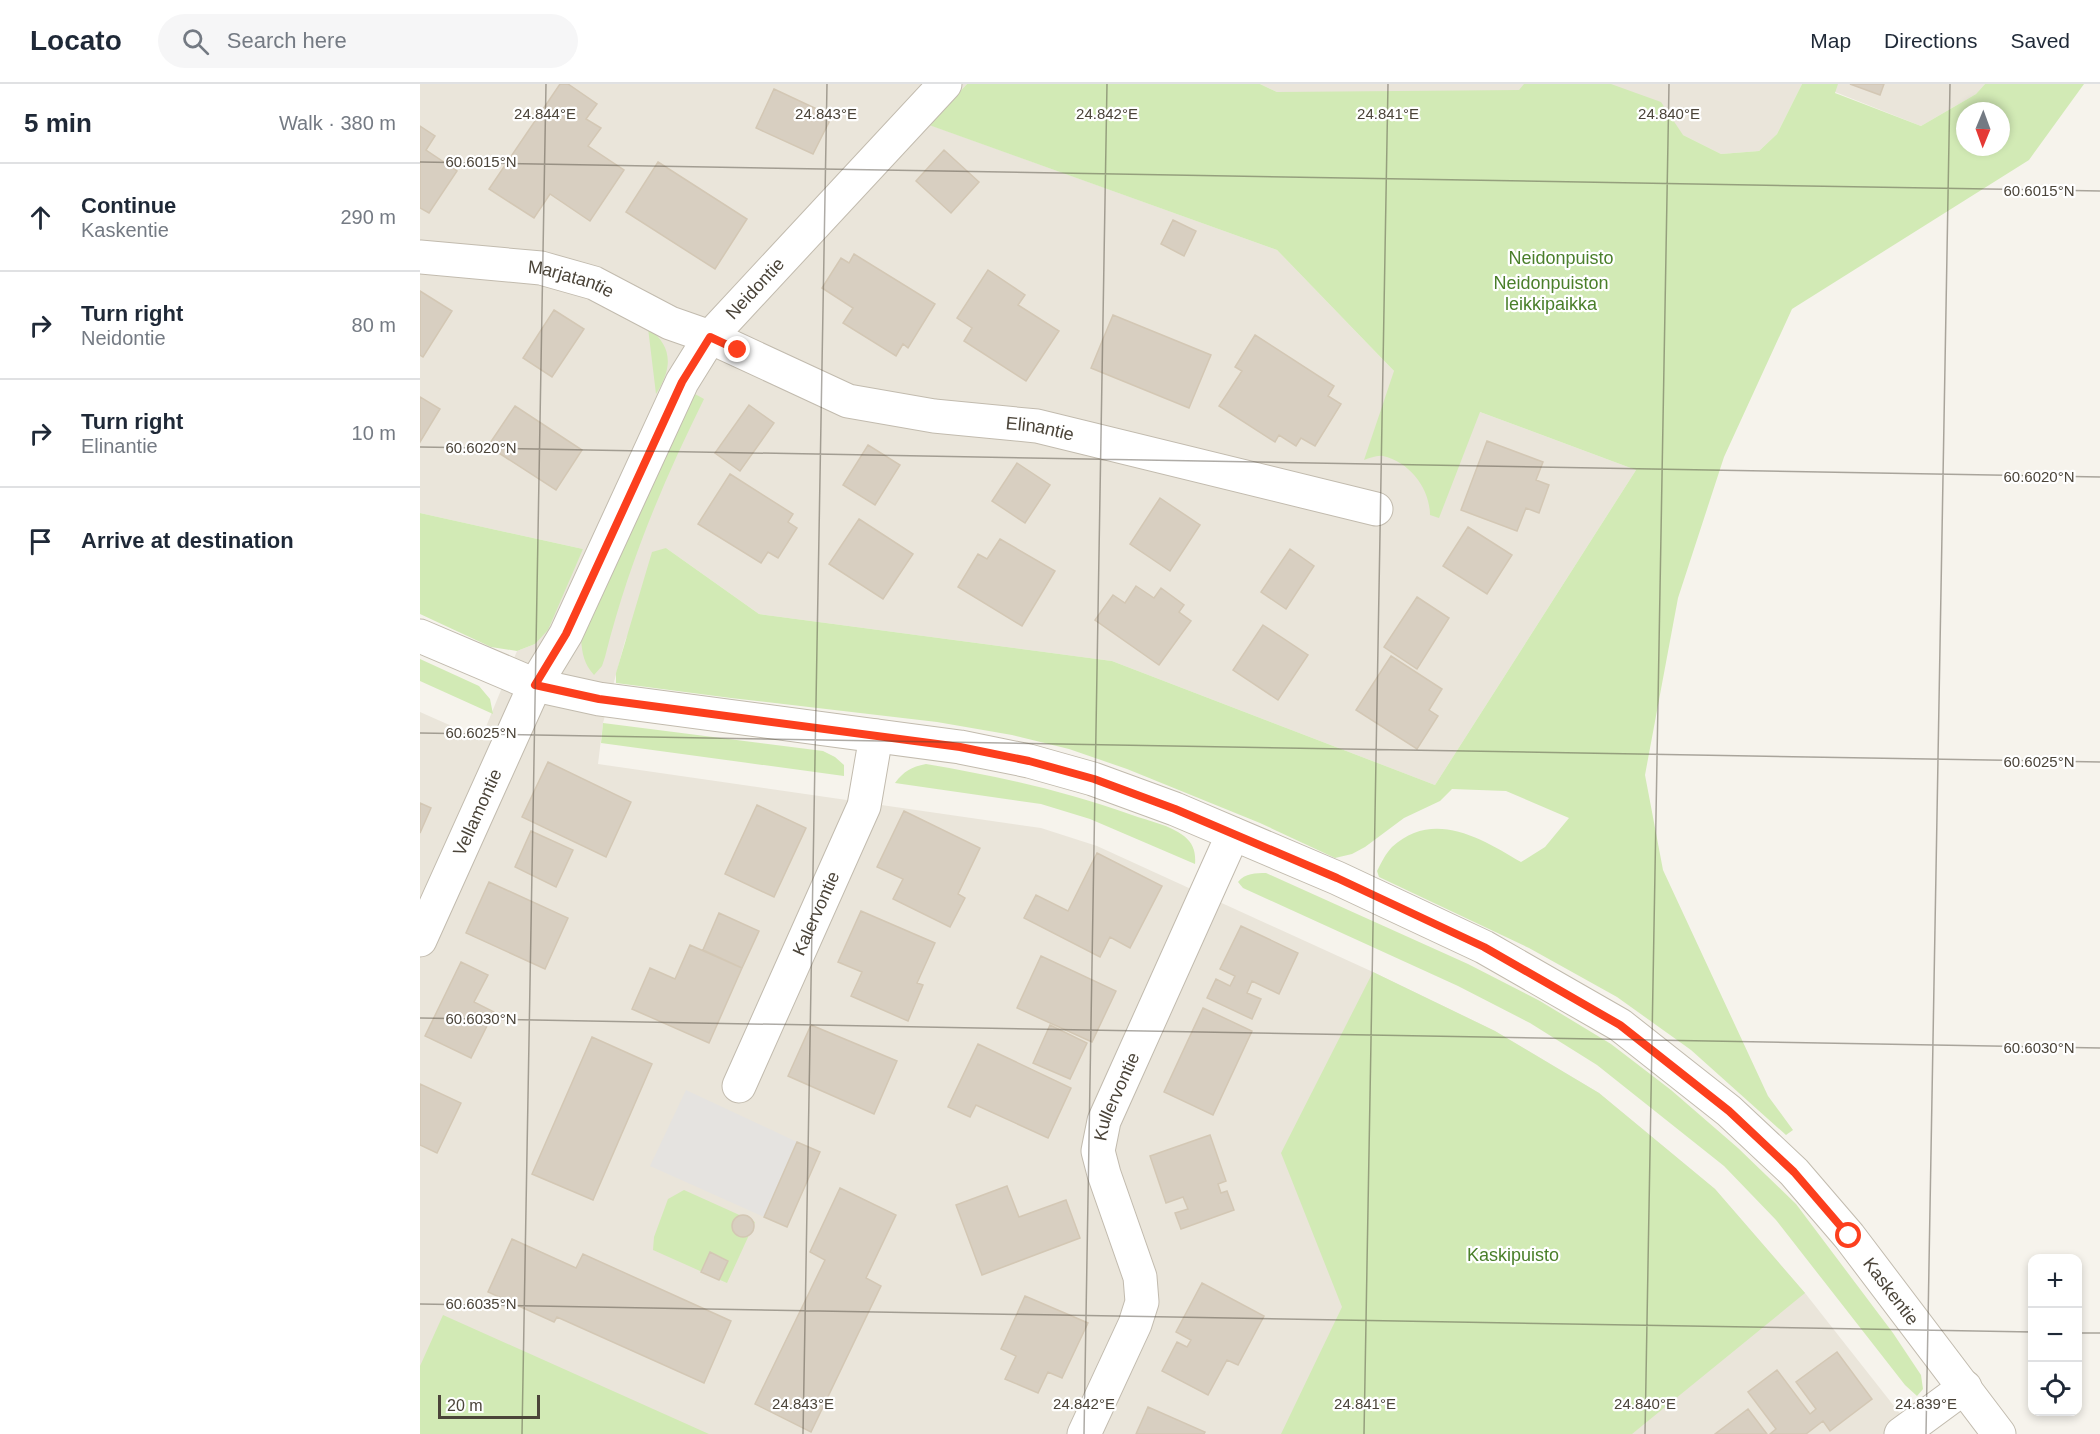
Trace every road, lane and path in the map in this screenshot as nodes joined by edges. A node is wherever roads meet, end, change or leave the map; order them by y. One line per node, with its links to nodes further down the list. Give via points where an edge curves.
1 (945, 84): 3 (street, Neidontie)
2 (420, 257): 3 (street, Marjatantie, via 541,268 594,283 670,323)
3 (710, 337): 4 (street, Elinantie, via 849,400 934,416 1037,426); 6 (street, Neidontie, via 682,382 566,634)
4 (1376, 508)
5 (420, 636): 6 (street, Kaskentie)
6 (535, 685): 7 (street, Kaskentie, via 599,699); 9 (street, Vellamontie)
7 (876, 736): 8 (street, Kaskentie, via 1029,761 1094,779); 10 (street, Kalervontie, via 864,806)
8 (1233, 834): 11 (street, Kaskentie, via 1484,947 1620,1025 1729,1111 1794,1172 1849,1236); 12 (street, Kullervontie, via 1104,1121 1098,1151 1140,1277 1142,1302)
9 (421, 934)
10 (739, 1086)
11 (1965, 1387): 13 (street); 14 (street, Kaskentie)
12 (1084, 1434)
13 (1901, 1434)
14 (1999, 1434)

